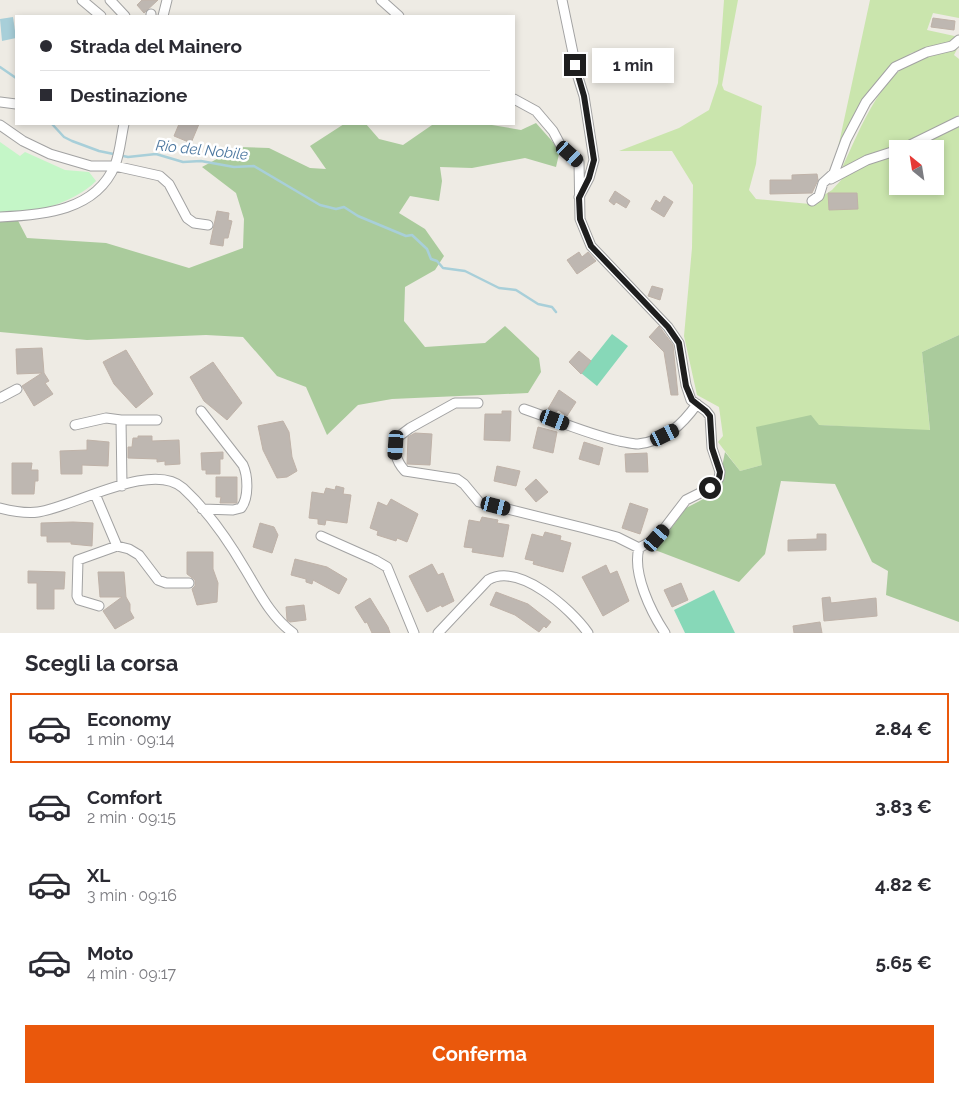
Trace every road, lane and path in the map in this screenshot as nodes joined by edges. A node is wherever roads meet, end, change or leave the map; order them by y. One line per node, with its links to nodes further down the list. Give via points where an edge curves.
1 (82, 0): 6 (street)
2 (110, 0): 7 (street)
3 (167, 0): 8 (street)
4 (381, 0): 9 (street)
5 (562, 0): 21 (street, via 584,96 594,160)
6 (100, 15)
7 (124, 15)
8 (163, 15)
9 (398, 15)
10 (959, 40): 20 (street, via 952,46 927,52 896,66 866,102 846,140 834,174)
11 (515, 100): 21 (street, via 536,111 561,146 579,162)
12 (0, 102): 13 (street)
13 (15, 104)
14 (959, 121): 17 (street)
15 (0, 125): 19 (street, via 50,154 90,166)
16 (124, 125): 19 (street)
17 (920, 140)
18 (889, 153): 20 (street, via 867,160)
19 (117, 159): 23 (street, via 101,190 84,201 49,213); 24 (street, via 160,176 170,184 187,218)
20 (823, 183): 22 (street, via 819,196)
21 (579, 198): 28 (street, via 580,219 591,246 668,327 679,343 686,386)
22 (812, 201)
23 (0, 217)
24 (208, 224)
25 (17, 389): 26 (street)
26 (0, 398)
27 (478, 403): 40 (street, via 455,403 398,437 395,455 405,472 457,479 479,502 601,532)
28 (697, 404): 29 (street, via 675,430 637,444 602,437); 40 (street, via 710,416 712,448 719,478 710,488 686,500 657,538)
29 (524, 409)
30 (201, 411): 37 (street, via 246,472 246,494 241,508)
31 (121, 420): 32 (street); 33 (street, via 106,418); 34 (street)
32 (157, 420)
33 (75, 425)
34 (122, 486): 35 (street); 37 (street, via 150,479 172,481)
35 (95, 494): 36 (street, via 37,512); 39 (street)
36 (0, 508)
37 (202, 509): 43 (street, via 226,538 270,610)
38 (322, 536): 44 (street, via 387,567)
39 (117, 546): 41 (street, via 139,555 158,580); 42 (street, via 78,560 76,596 78,600)
40 (639, 548): 47 (street, via 636,559 640,578)
41 (189, 583)
42 (99, 606)
43 (293, 633)
44 (414, 633)
45 (438, 633): 46 (street, via 488,580 504,575 546,592 568,609)
46 (588, 633)
47 (665, 633)

